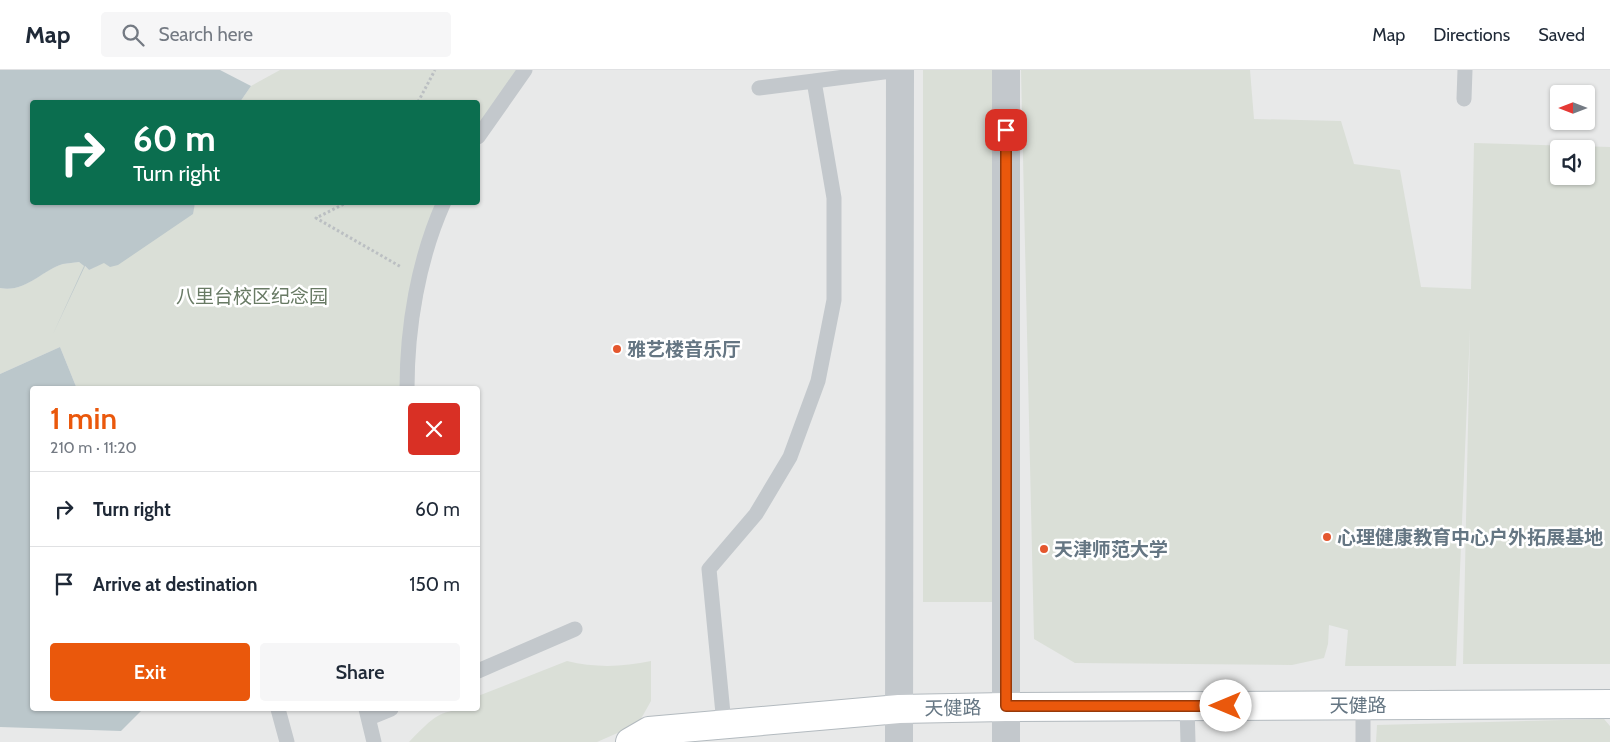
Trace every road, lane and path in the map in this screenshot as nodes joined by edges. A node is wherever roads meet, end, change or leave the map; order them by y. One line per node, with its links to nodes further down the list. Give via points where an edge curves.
1 (435, 70): 9 (path)
2 (525, 70): 10 (lane)
3 (900, 70): 6 (lane); 21 (street)
4 (1006, 70): 19 (street)
5 (1465, 70): 8 (lane)
6 (814, 82): 7 (lane); 24 (lane, via 834,198 834,300 818,381 790,457 756,514 709,569)
7 (759, 88)
8 (1464, 99)
9 (419, 100)
10 (480, 134)
11 (342, 205): 13 (path, via 316,218)
12 (443, 205): 13 (lane)
13 (420, 277): 14 (lane, via 407,344)
14 (407, 386)
15 (575, 629): 16 (lane)
16 (480, 670)
17 (1610, 704): 18 (street, 天健路)
18 (1363, 705): 20 (street, 天健路); 31 (lane)
19 (1006, 706): 20 (street, 天健路); 21 (street, 天健路); 29 (street)
20 (1187, 706): 30 (lane)
21 (899, 709): 24 (street, 天健路); 28 (street)
22 (279, 711): 25 (lane)
23 (368, 713): 26 (lane)
24 (724, 724): 27 (street, 天健路, via 649,731)
25 (288, 742)
26 (374, 742)
27 (630, 742)
28 (899, 742)
29 (1006, 742)
30 (1188, 742)
31 (1363, 742)

